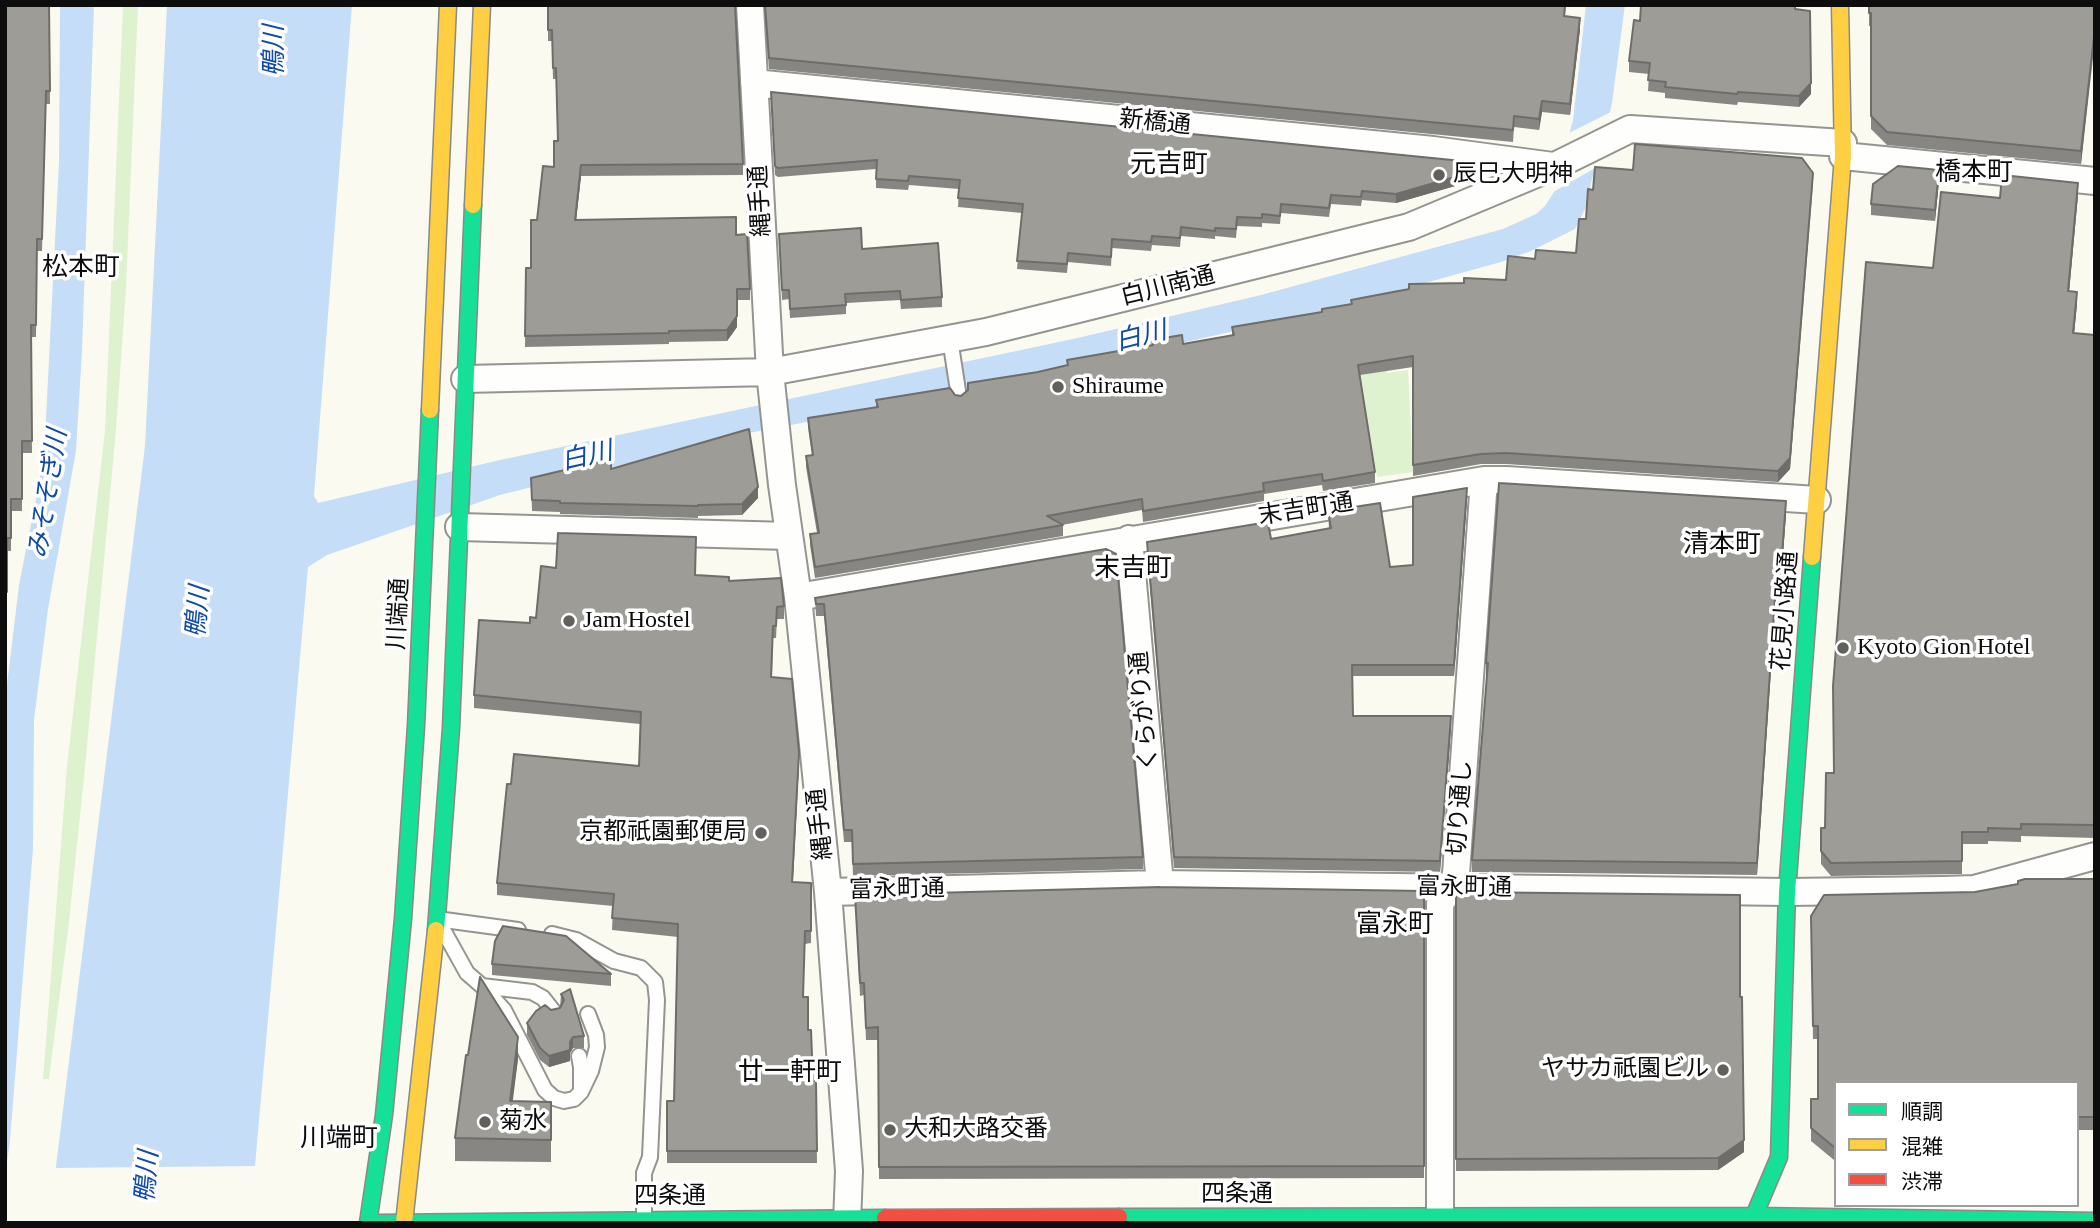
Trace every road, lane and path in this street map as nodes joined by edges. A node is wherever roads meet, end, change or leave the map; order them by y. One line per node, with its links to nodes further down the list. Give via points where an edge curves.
1 (448, 5): 35 (street, 川端通, via 416,726 403,919 384,1115)
2 (482, 5): 10 (street)
3 (750, 5): 5 (street, 縄手通)
4 (1840, 5): 6 (street, 花見小路通)
5 (754, 83): 7 (street, 新橋通); 11 (street, 縄手通)
6 (1843, 150): 7 (street, 白川南通, via 1630,129); 8 (street); 14 (street, 花見小路通)
7 (1555, 166): 9 (street, 白川南通, via 1409,227 986,332)
8 (2095, 181)
9 (951, 349): 11 (street, 白川南通); 12 (lane)
10 (465, 379): 11 (street, 白川南通); 15 (street)
11 (778, 379): 16 (street, 縄手通, via 776,431)
12 (959, 397)
13 (1484, 480): 14 (street, 末吉町通); 17 (street, 末吉町通); 21 (street, 切り通し, via 1456,874)
14 (1817, 500): 23 (street, 花見小路通)
15 (459, 527): 16 (street); 24 (street)
16 (789, 536): 18 (street, 縄手通)
17 (1129, 539): 18 (street, 末吉町通); 20 (street, くらがり通)
18 (798, 597): 22 (street, 縄手通)
19 (2095, 856): 23 (street, 富永町通, via 1974,889)
20 (1160, 884): 21 (street, 富永町通); 22 (street, 富永町通)
21 (1451, 888): 23 (street, 富永町通); 30 (street, 切り通し, via 1440,903)
22 (828, 892): 34 (street, 縄手通, via 849,1171)
23 (1787, 892): 31 (street, 花見小路通, via 1779,1157)
24 (437, 919): 25 (lane, via 467,973); 32 (lane, via 576,940 614,961 641,968 655,982); 37 (street)
25 (482, 986): 26 (lane, via 532,992 544,998); 29 (lane, via 504,1010 545,1090 564,1101 574,1100)
26 (554, 1012)
27 (588, 1014): 29 (lane, via 597,1047)
28 (579, 1056): 29 (lane)
29 (581, 1092)
30 (1440, 1217): 31 (street, 四条通); 34 (street, 四条通)
31 (1753, 1219): 33 (street, 四条通)
32 (644, 1220): 34 (street, 四条通); 37 (street, 四条通)
33 (2095, 1220)
34 (847, 1221)
35 (368, 1223)
36 (379, 1223): 37 (street, 四条通)
37 (404, 1223)

